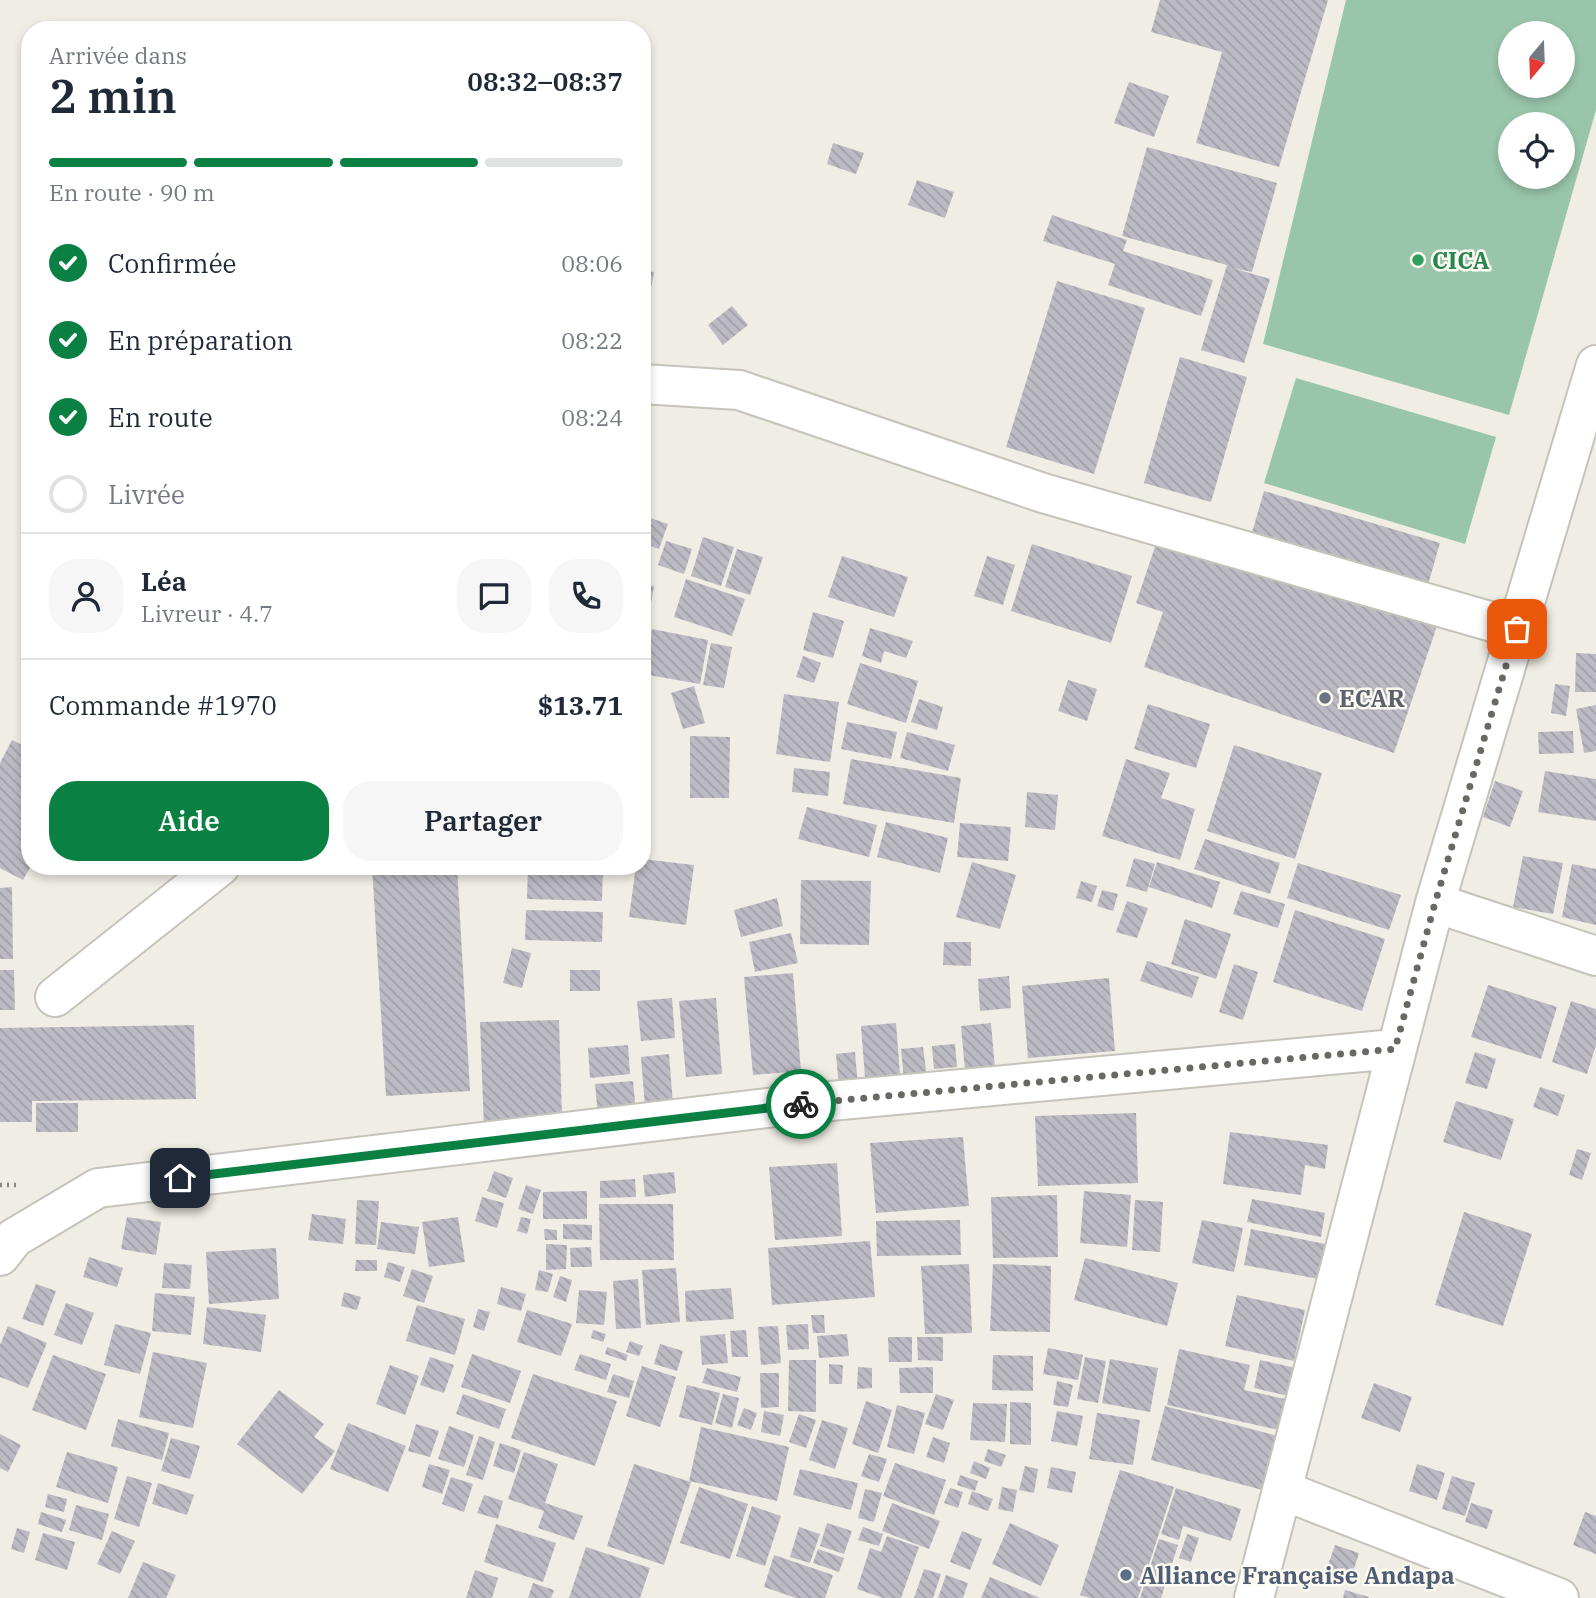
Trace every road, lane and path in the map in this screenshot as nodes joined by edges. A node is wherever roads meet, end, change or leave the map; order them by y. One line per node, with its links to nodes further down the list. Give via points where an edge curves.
1 (1596, 365): 3 (street)
2 (651, 385): 3 (street, via 740,390 1043,493)
3 (1517, 629): 5 (street)
4 (209, 875): 7 (street)
5 (1435, 903): 6 (street); 8 (street)
6 (1596, 956)
7 (55, 997)
8 (1395, 1049): 9 (street, via 809,1103 97,1188 14,1237); 10 (street)
9 (0, 1256)
10 (1282, 1490): 11 (street); 12 (street)
11 (1254, 1598)
12 (1559, 1598)

